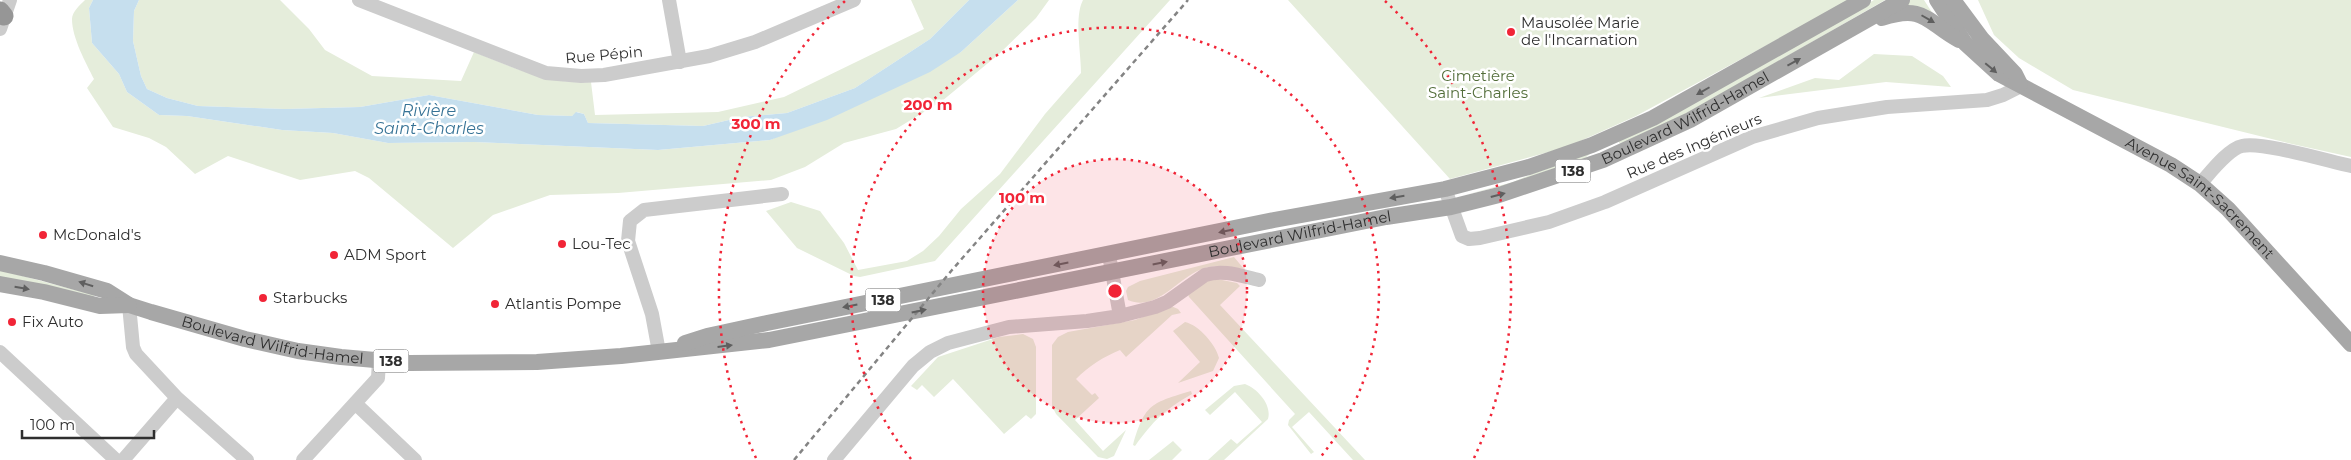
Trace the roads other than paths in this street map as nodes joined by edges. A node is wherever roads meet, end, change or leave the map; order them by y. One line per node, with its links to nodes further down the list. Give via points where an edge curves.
1 (359, 0): 11 (street, Rue Pépin, via 562,76 604,74)
2 (669, 0): 11 (street)
3 (854, 0): 11 (street, Rue Pépin, via 755,42)
4 (1863, 0): 15 (main road, Boulevard Wilfrid-Hamel / 138, one-way to 15, via 1623,132 1529,167)
5 (1902, 0): 9 (main road, Boulevard Wilfrid-Hamel / 138)
6 (1936, 0): 10 (main road, Avenue Saint-Sacrement)
7 (1953, 0): 10 (main road, Avenue Saint-Sacrement)
8 (1964, 0): 10 (main road)
9 (1849, 31): 10 (main road, one-way to 10, via 1909,12); 17 (main road, Boulevard Wilfrid-Hamel / 138, one-way to 9, via 1533,185 1638,145 1690,120)
10 (1971, 38): 12 (main road, Avenue Saint-Sacrement, via 1999,74)
11 (680, 62)
12 (2021, 86): 14 (main road, Avenue Saint-Sacrement, via 2171,165); 17 (street, Rue des Ingénieurs, via 1987,100 1887,107 1818,118 1752,137 1606,202 1549,222 1480,238 1462,236)
13 (2351, 166): 14 (street, via 2258,145 2242,146 2229,153)
14 (2200, 184): 25 (main road, Avenue Saint-Sacrement, via 2228,209)
15 (1445, 189): 17 (street, Rue des Ingénieurs); 18 (main road, Boulevard Wilfrid-Hamel / 138, one-way to 18)
16 (782, 194): 27 (street, via 644,210 630,221 628,241 652,314)
17 (1451, 207): 20 (main road, Boulevard Wilfrid-Hamel / 138, one-way to 17, via 1386,217)
18 (1108, 255): 20 (street); 27 (main road, Boulevard Wilfrid-Hamel / 138, one-way to 27, via 767,323 707,336)
19 (0, 263): 23 (main road, Boulevard Wilfrid-Hamel / 138, one-way to 19, via 107,291)
20 (1112, 273): 24 (street); 27 (main road, Boulevard Wilfrid-Hamel / 138, one-way to 20, via 769,340)
21 (1259, 280): 24 (street, via 1211,273 1166,302)
22 (0, 284): 23 (main road, Boulevard Wilfrid-Hamel / 138, one-way to 23, via 100,306)
23 (129, 306): 28 (main road, Boulevard Wilfrid-Hamel / 138, via 271,345); 29 (street, via 136,354)
24 (1120, 316): 36 (street, via 1008,327 948,343 930,352 913,366)
25 (2351, 344)
26 (0, 352): 31 (street)
27 (659, 352): 28 (main road, Boulevard Wilfrid-Hamel / 138, via 537,362)
28 (379, 361): 30 (street, via 378,378)
29 (177, 398): 32 (street); 33 (street)
30 (356, 404): 34 (street); 35 (street)
31 (116, 460)
32 (123, 460)
33 (247, 460)
34 (303, 460)
35 (415, 460)
36 (834, 460)

